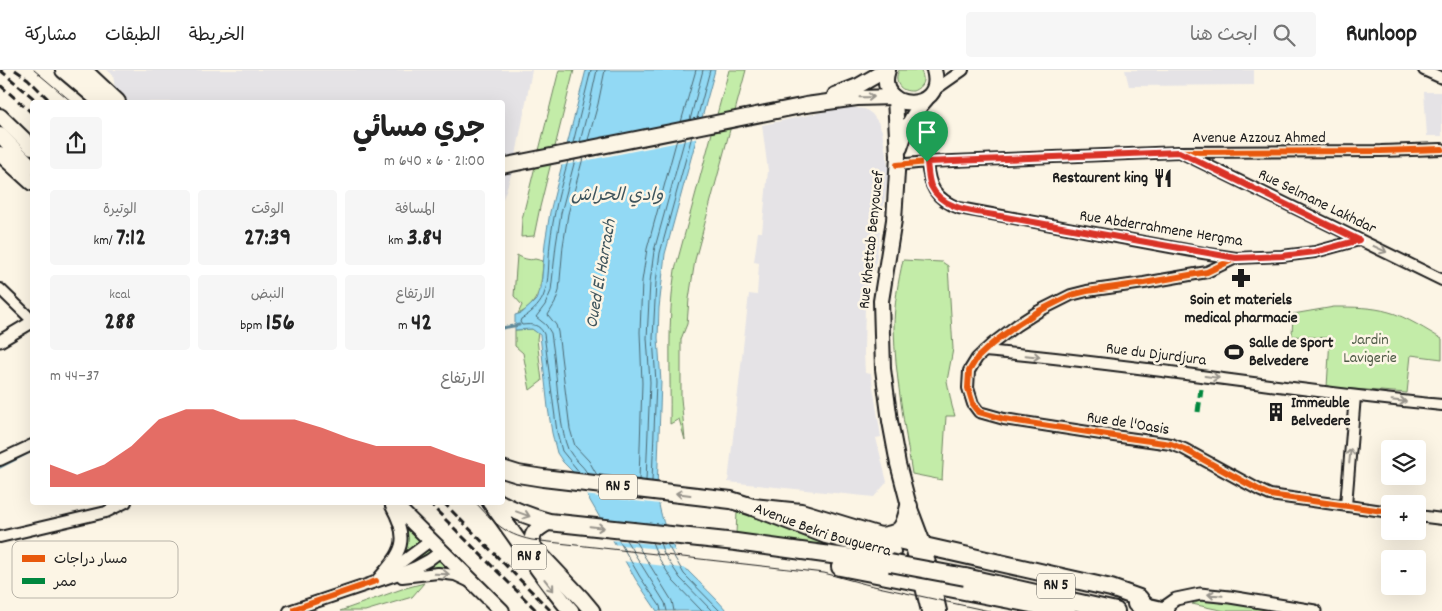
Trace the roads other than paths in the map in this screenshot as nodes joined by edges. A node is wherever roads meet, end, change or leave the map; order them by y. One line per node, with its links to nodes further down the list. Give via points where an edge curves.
1 (64, 70): 10 (highway)
2 (83, 70): 11 (highway)
3 (887, 70): 9 (main road, Rue Khettab Benyoucef, via 887,84); 12 (main road, via 843,92)
4 (934, 70): 8 (main road, via 936,81)
5 (963, 70): 8 (street)
6 (1424, 70): 7 (street)
7 (1442, 78)
8 (929, 95): 9 (main road, via 921,102 910,104); 19 (main road, Rue Khettab Benyoucef, via 908,125)
9 (894, 97): 12 (main road, one-way to 9); 19 (main road, Rue Khettab Benyoucef)
10 (100, 100)
11 (115, 100)
12 (806, 105): 22 (main road)
13 (0, 116): 15 (main road)
14 (0, 136): 21 (main road)
15 (30, 145)
16 (1442, 149): 17 (street, Avenue Azzouz Ahmed)
17 (1179, 152): 20 (street, Avenue Azzouz Ahmed); 24 (street, Rue Selmane Lakhdar)
18 (0, 154): 23 (main road)
19 (897, 160): 20 (street, Avenue Azzouz Ahmed); 43 (main road, Rue Khettab Benyoucef, via 894,220 881,301 882,370)
20 (927, 162): 25 (street, Rue Abderrahmene Hergma, via 931,187 944,200 959,208)
21 (30, 165)
22 (505, 165)
23 (30, 182)
24 (1359, 240): 25 (street, Rue Abderrahmene Hergma, via 1315,252); 26 (street, Rue Selmane Lakhdar, one-way to 26)
25 (1236, 258): 31 (street, via 1207,272 1071,295 1031,315)
26 (1442, 280)
27 (0, 289): 28 (street)
28 (30, 319)
29 (30, 322): 30 (street)
30 (0, 341)
31 (984, 351): 32 (street, Rue du Djurdjura, one-way to 32); 42 (street, Rue de l'Oasis, via 972,365 968,379 971,399 979,412 1004,419 1171,444 1261,491)
32 (1355, 396): 33 (street, Rue du Djurdjura, one-way to 33); 42 (street, one-way to 32)
33 (1442, 405)
34 (30, 446): 35 (street)
35 (0, 460)
36 (505, 470): 44 (highway, Avenue Bekri Bouguerra / RN 5, one-way to 36, via 732,500 543,478)
37 (120, 505): 50 (street, via 106,512)
38 (392, 505): 57 (street, via 399,520 402,541 397,557)
39 (394, 505): 51 (main road)
40 (492, 505): 66 (main road, RN 8, one-way to 66)
41 (503, 505): 48 (highway, RN 5, one-way to 48)
42 (1346, 505): 45 (street, Rue de l'Oasis)
43 (908, 506): 49 (highway, via 900,531); 53 (main road, Rue Khettab Benyoucef)
44 (754, 507): 49 (highway, via 801,512); 55 (highway, Avenue Bekri Bouguerra / RN 5)
45 (1381, 511)
46 (1426, 517): 47 (street)
47 (1442, 519)
48 (549, 522): 52 (highway, Avenue Bekri Bouguerra / RN 5, one-way to 52); 67 (main road, RN 8, via 534,534 533,547)
49 (880, 536): 53 (highway)
50 (0, 537)
51 (430, 539): 54 (main road); 57 (street)
52 (736, 542): 55 (highway, Avenue Bekri Bouguerra / RN 5); 58 (highway, via 779,554)
53 (918, 545): 58 (highway, via 923,551); 61 (highway, via 1111,588 1139,598)
54 (441, 551): 57 (street, via 416,568); 59 (main road)
55 (891, 558): 56 (highway, Avenue Bekri Bouguerra / RN 5)
56 (965, 571): 61 (highway, Avenue Bekri Bouguerra / RN 5); 73 (highway, RN 5)
57 (376, 581): 59 (street, one-way to 59, via 438,573 455,575); 60 (street)
58 (926, 582): 68 (main road); 69 (main road); 70 (highway)
59 (475, 584): 65 (main road)
60 (326, 599): 63 (street); 64 (street)
61 (1146, 606): 62 (highway, Avenue Bekri Bouguerra / RN 5)
62 (1166, 608): 74 (street, one-way to 62, via 1207,594 1184,597)
63 (292, 610)
64 (313, 611)
65 (502, 611)
66 (570, 611)
67 (592, 611)
68 (929, 611)
69 (939, 611)
70 (1067, 611)
71 (1075, 611): 72 (highway)
72 (1080, 611)
73 (1116, 611)
74 (1315, 611)

